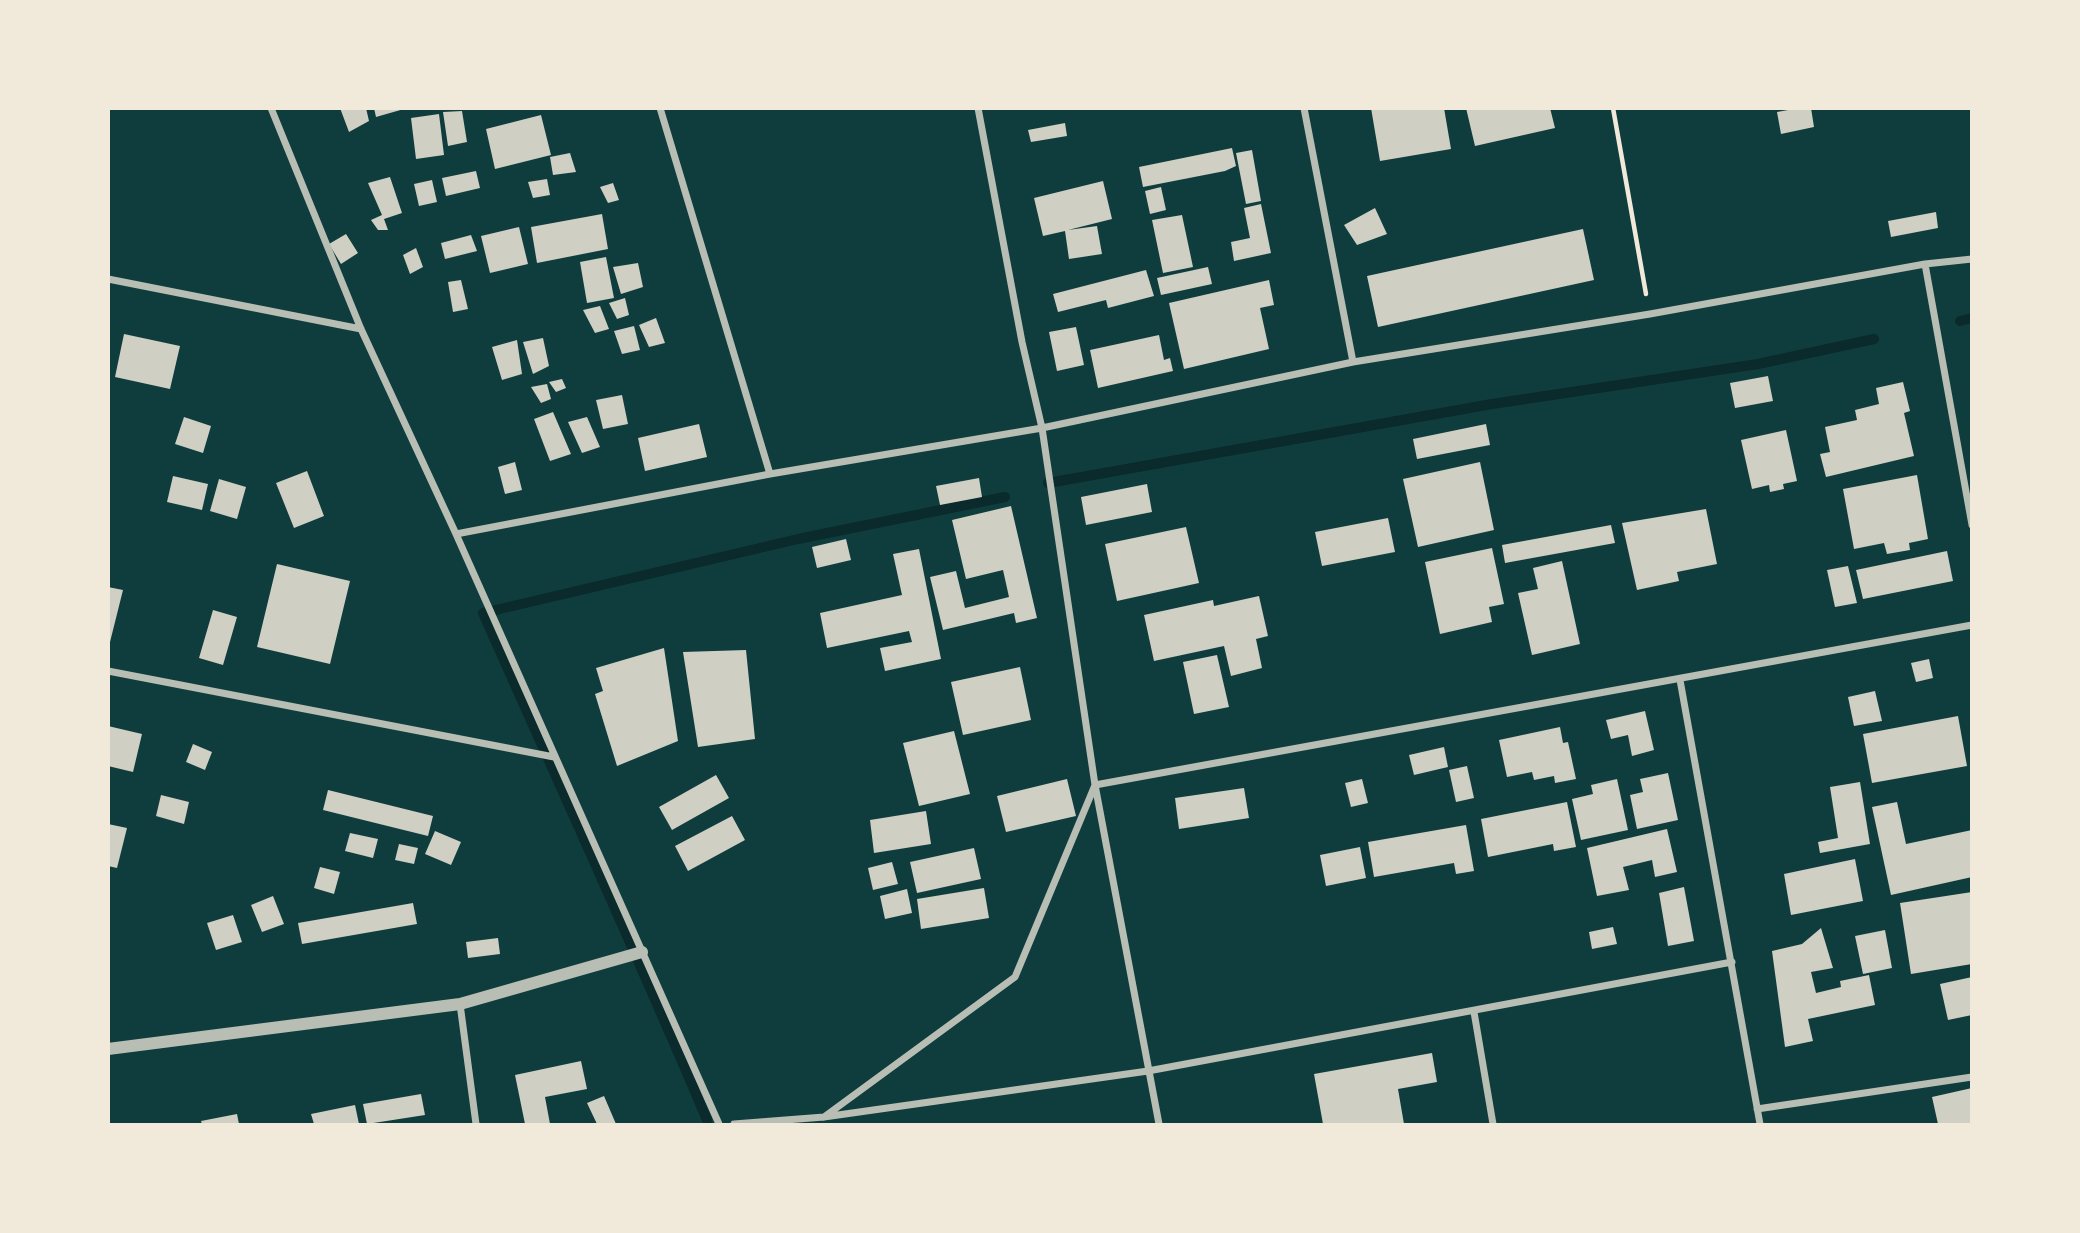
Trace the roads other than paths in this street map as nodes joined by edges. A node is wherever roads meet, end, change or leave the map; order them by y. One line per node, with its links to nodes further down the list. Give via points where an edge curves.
1 (271, 108): 8 (street)
2 (660, 108): 11 (street)
3 (978, 108): 10 (street)
4 (1304, 108): 9 (street)
5 (1972, 259): 6 (street)
6 (1925, 264): 9 (street); 12 (street)
7 (108, 279): 8 (street)
8 (361, 329): 13 (street)
9 (1353, 362): 10 (street)
10 (1042, 428): 11 (street); 18 (street)
11 (770, 474): 13 (street)
12 (1972, 525)
13 (456, 534): 17 (street)
14 (1972, 625): 16 (street)
15 (108, 671): 17 (street)
16 (1680, 680): 18 (street); 20 (street)
17 (554, 757): 19 (street)
18 (1095, 786): 24 (street); 27 (street, via 1015,977)
19 (642, 952): 21 (street); 29 (street)
20 (1732, 962): 22 (street); 26 (street)
21 (460, 1004): 23 (street); 28 (street)
22 (1474, 1012): 24 (street); 32 (street)
23 (108, 1049)
24 (1148, 1071): 27 (street); 31 (street)
25 (1972, 1077): 26 (street)
26 (1757, 1109): 33 (street)
27 (824, 1117): 30 (street)
28 (476, 1125)
29 (719, 1125)
30 (734, 1125)
31 (1159, 1125)
32 (1493, 1125)
33 (1760, 1125)

